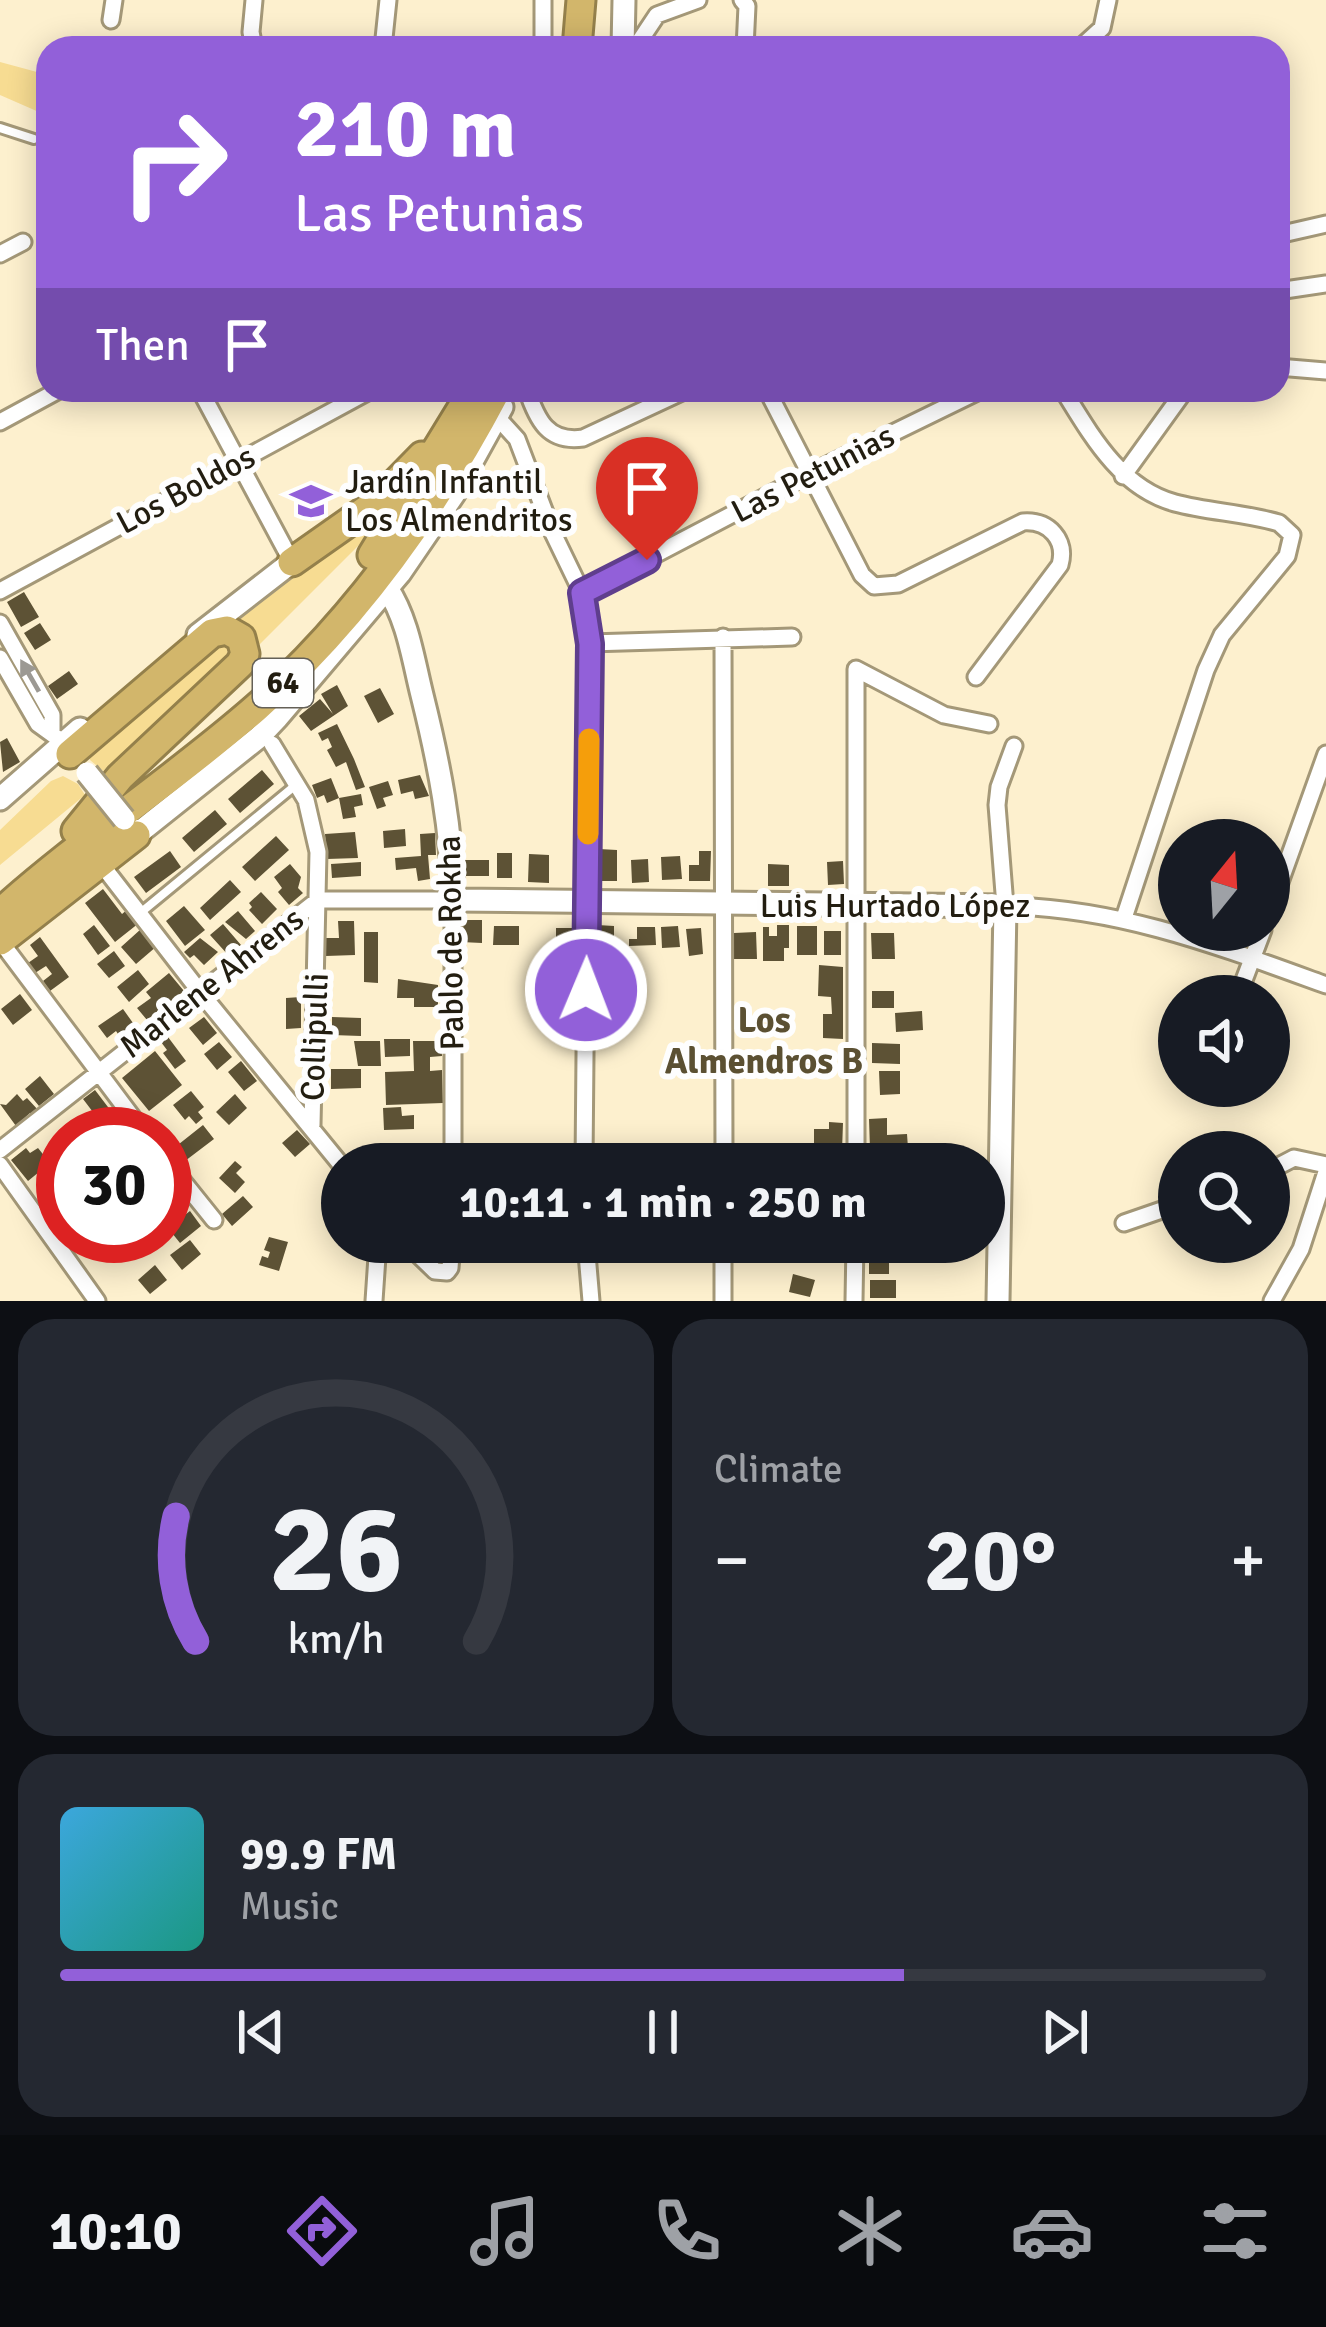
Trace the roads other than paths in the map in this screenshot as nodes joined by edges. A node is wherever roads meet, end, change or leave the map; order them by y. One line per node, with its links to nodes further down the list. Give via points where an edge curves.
1 (114, 0): 12 (street)
2 (254, 0): 13 (street)
3 (388, 0): 14 (street)
4 (543, 0): 15 (street)
5 (562, 0): 16 (highway)
6 (581, 0): 17 (highway)
7 (698, 0): 11 (street)
8 (616, 1): 11 (street); 18 (highway); 19 (street)
9 (742, 1): 21 (street)
10 (1107, 1): 22 (street)
11 (657, 15): 20 (street)
12 (111, 20)
13 (253, 36)
14 (384, 36)
15 (543, 36)
16 (563, 36)
17 (578, 36)
18 (601, 36)
19 (621, 36)
20 (643, 36)
21 (745, 36)
22 (1093, 36)
23 (0, 128): 24 (lane)
24 (34, 139)
25 (1326, 224): 26 (street)
26 (1290, 232)
27 (23, 242): 28 (street)
28 (0, 254)
29 (1326, 284): 30 (street)
30 (1290, 289)
31 (1290, 368): 32 (street)
32 (1326, 371)
33 (37, 402): 45 (street)
34 (207, 402): 46 (street)
35 (349, 402): 46 (street, Los Boldos)
36 (463, 402): 49 (highway, via 376,503)
37 (465, 402): 68 (highway, 64, via 384,538 311,629 230,708)
38 (532, 402): 39 (street, via 549,433 572,440)
39 (659, 402)
40 (773, 402): 47 (street)
41 (956, 402): 47 (street, Las Petunias)
42 (1072, 402): 48 (street)
43 (1177, 402): 48 (street)
44 (497, 404): 50 (street, via 454,494); 52 (street); 78 (highway, 64, via 401,546 307,658)
45 (0, 422)
46 (239, 461): 49 (street); 51 (street, Los Boldos)
47 (811, 472): 52 (street, Las Petunias); 58 (street, via 874,586 898,584 1023,522 1051,529 1063,552 1060,565)
48 (1124, 476): 80 (street, via 1171,502 1279,523 1292,542 1222,635 1206,670)
49 (292, 562): 62 (street)
50 (387, 588): 67 (street, via 260,737); 73 (street, Pablo de Rokha, via 429,721 449,819)
51 (0, 591)
52 (582, 593): 56 (street)
53 (0, 623): 62 (street, one-way to 53)
54 (724, 637): 55 (street); 56 (street); 75 (street)
55 (792, 637)
56 (590, 644): 74 (street)
57 (0, 658): 62 (street, via 38,724)
58 (976, 677)
59 (989, 724): 76 (street, via 944,715 856,670)
60 (272, 744): 64 (street, Collipulli)
61 (1014, 746): 77 (street, via 997,806)
62 (68, 751): 65 (street); 66 (street); 67 (street, bridge); 68 (highway, via 212,633 227,629 241,638 240,664)
63 (1326, 754): 69 (street)
64 (298, 783): 72 (street, Collipulli, via 316,836); 79 (lane)
65 (0, 799)
66 (0, 819)
67 (130, 827): 81 (highway)
68 (76, 831): 71 (highway, 64)
69 (1290, 854)
70 (105, 869): 79 (street)
71 (0, 892)
72 (318, 900): 73 (street, Marlene Ahrens); 86 (street, Marlene Ahrens); 89 (street, Collipulli)
73 (453, 900): 74 (street, Luis Hurtado López); 91 (street, Pablo de Rokha)
74 (587, 903): 75 (street, Luis Hurtado López); 92 (street)
75 (725, 905): 76 (street, Luis Hurtado López); 93 (street)
76 (858, 905): 77 (street, Luis Hurtado López); 94 (street)
77 (1005, 906): 80 (street, Luis Hurtado López); 114 (street)
78 (0, 914)
79 (140, 914): 86 (street)
80 (1124, 918): 83 (street, Luis Hurtado López)
81 (2, 944): 87 (street)
82 (1256, 951): 83 (street)
83 (1253, 959): 84 (street); 85 (street, Luis Hurtado López)
84 (1247, 975)
85 (1326, 986)
86 (200, 992): 87 (street, Marlene Ahrens); 89 (street)
87 (96, 1074): 88 (street); 95 (street, Marlene Ahrens)
88 (123, 1107)
89 (312, 1125): 90 (street)
90 (325, 1143)
91 (452, 1143)
92 (584, 1143)
93 (724, 1143)
94 (856, 1143)
95 (0, 1150)
96 (1290, 1160): 98 (street)
97 (0, 1166): 109 (street)
98 (1326, 1168): 115 (street, via 1301,1249)
99 (192, 1193): 101 (street)
100 (1158, 1211): 102 (street)
101 (214, 1220)
102 (1124, 1223)
103 (377, 1263): 110 (street)
104 (427, 1263): 105 (street, via 446,1272)
105 (452, 1263)
106 (588, 1263): 111 (street)
107 (723, 1263): 112 (street)
108 (855, 1263): 113 (street)
109 (97, 1301)
110 (374, 1301)
111 (591, 1301)
112 (723, 1301)
113 (854, 1301)
114 (998, 1301)
115 (1272, 1301)

